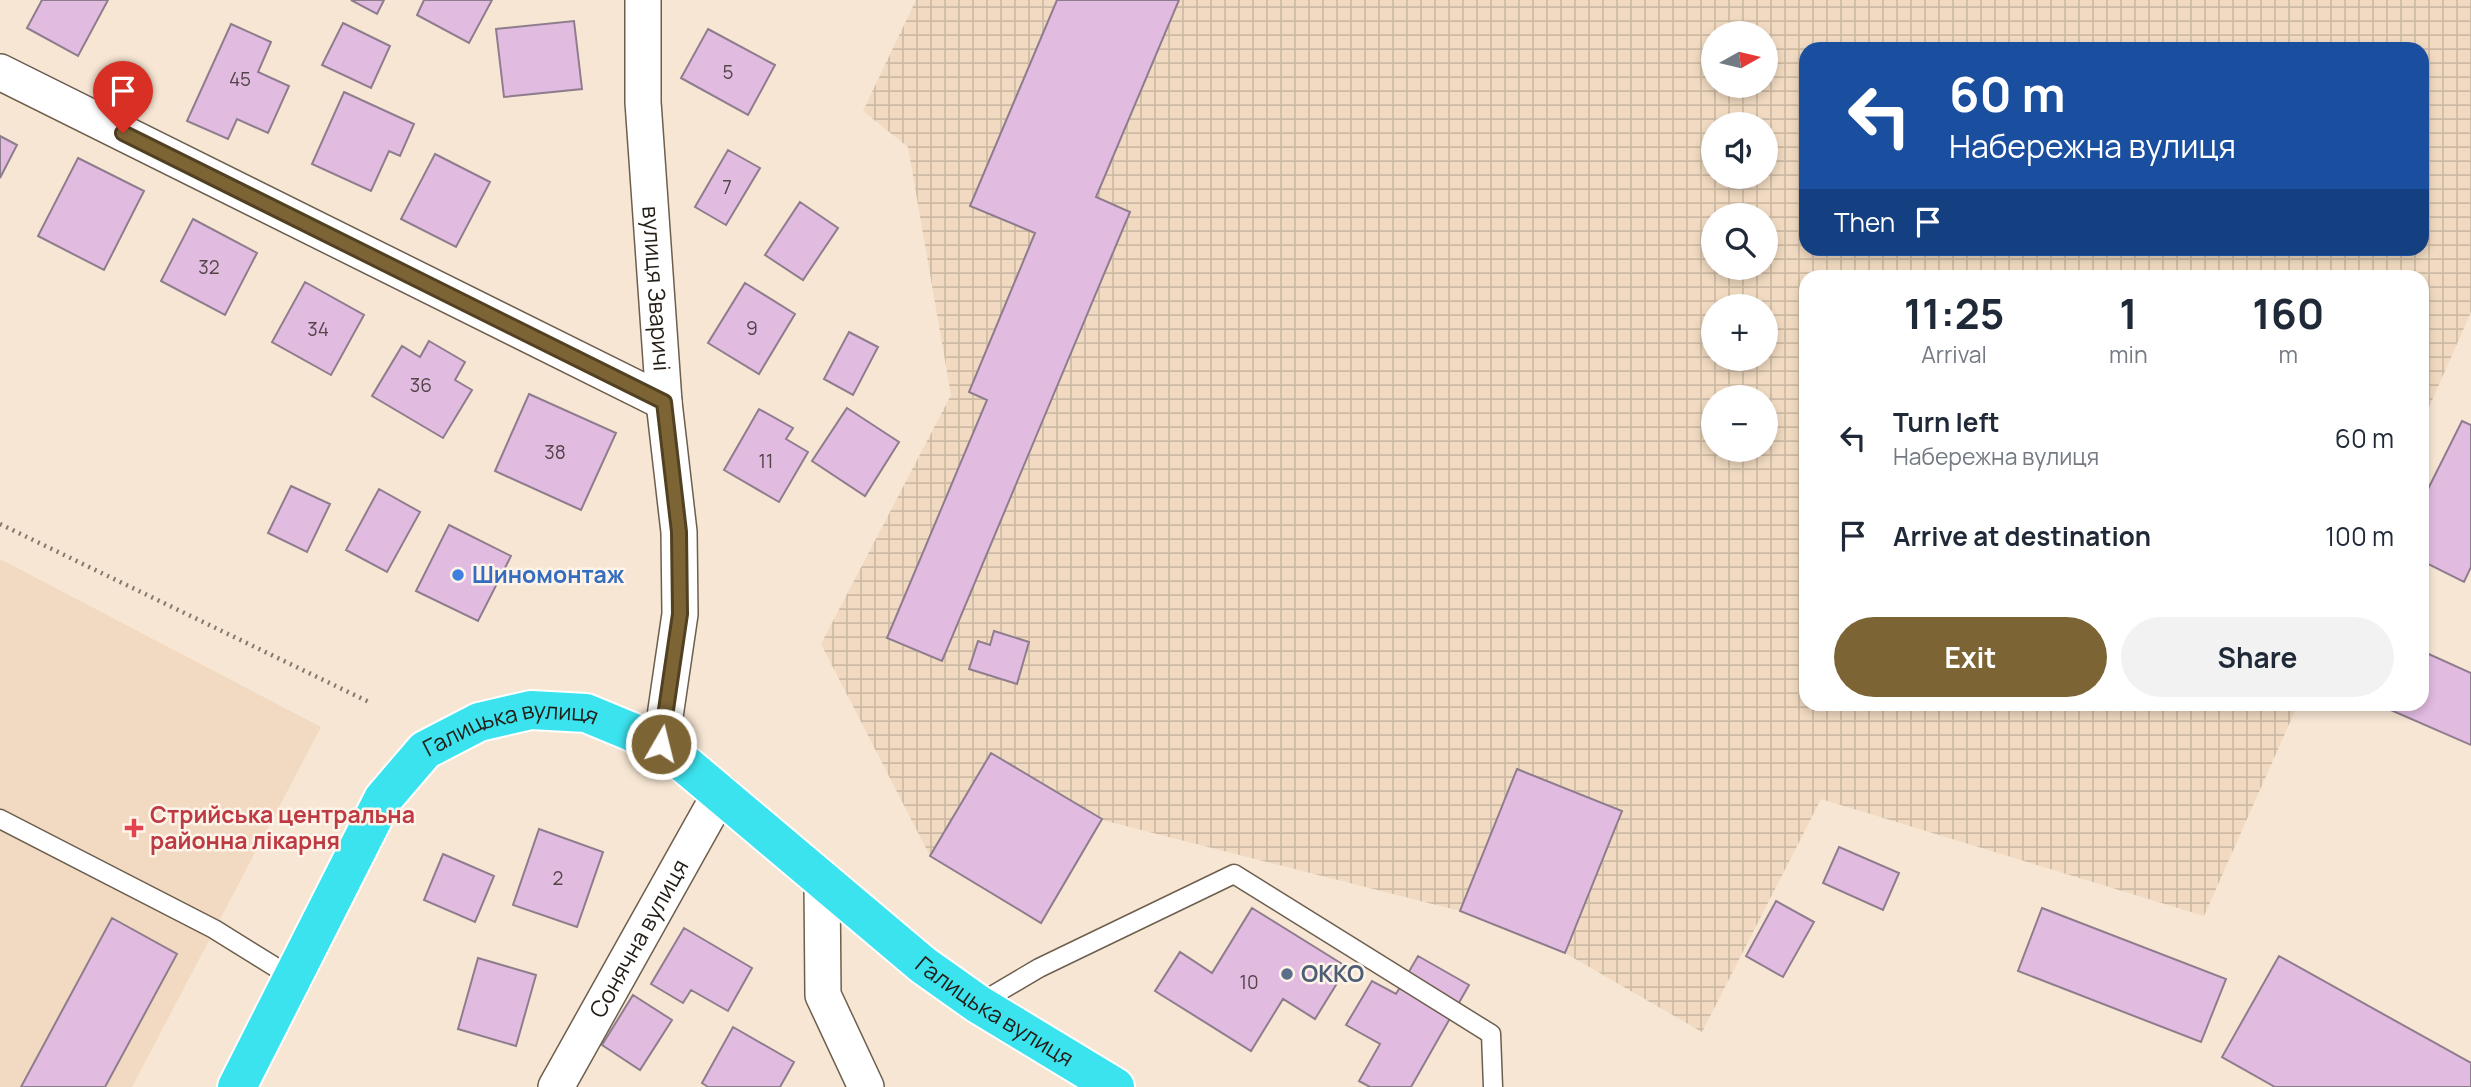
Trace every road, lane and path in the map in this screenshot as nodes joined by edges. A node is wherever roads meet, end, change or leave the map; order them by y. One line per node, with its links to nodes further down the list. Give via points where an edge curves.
1 (643, 0): 3 (street, вулиця Зваричі, via 643,102)
2 (0, 72): 3 (street)
3 (664, 402): 6 (street, вулиця Зваричі, via 679,532 680,614)
4 (0, 524): 5 (path)
5 (369, 702)
6 (661, 744): 7 (highway, Галицька вулиця); 10 (highway, Галицька вулиця, via 586,713 531,710 479,722 425,750 383,799)
7 (720, 792): 9 (highway, Галицька вулиця); 13 (street, Сонячна вулиця)
8 (0, 819): 10 (lane, via 215,929)
9 (822, 883): 11 (highway, Галицька вулиця); 14 (street, via 822,995)
10 (293, 978): 12 (highway, Галицька вулиця)
11 (978, 1004): 15 (highway, Галицька вулиця); 16 (lane, via 1038,968 1234,874 1490,1034)
12 (237, 1087)
13 (556, 1087)
14 (866, 1087)
15 (1115, 1087)
16 (1493, 1087)

